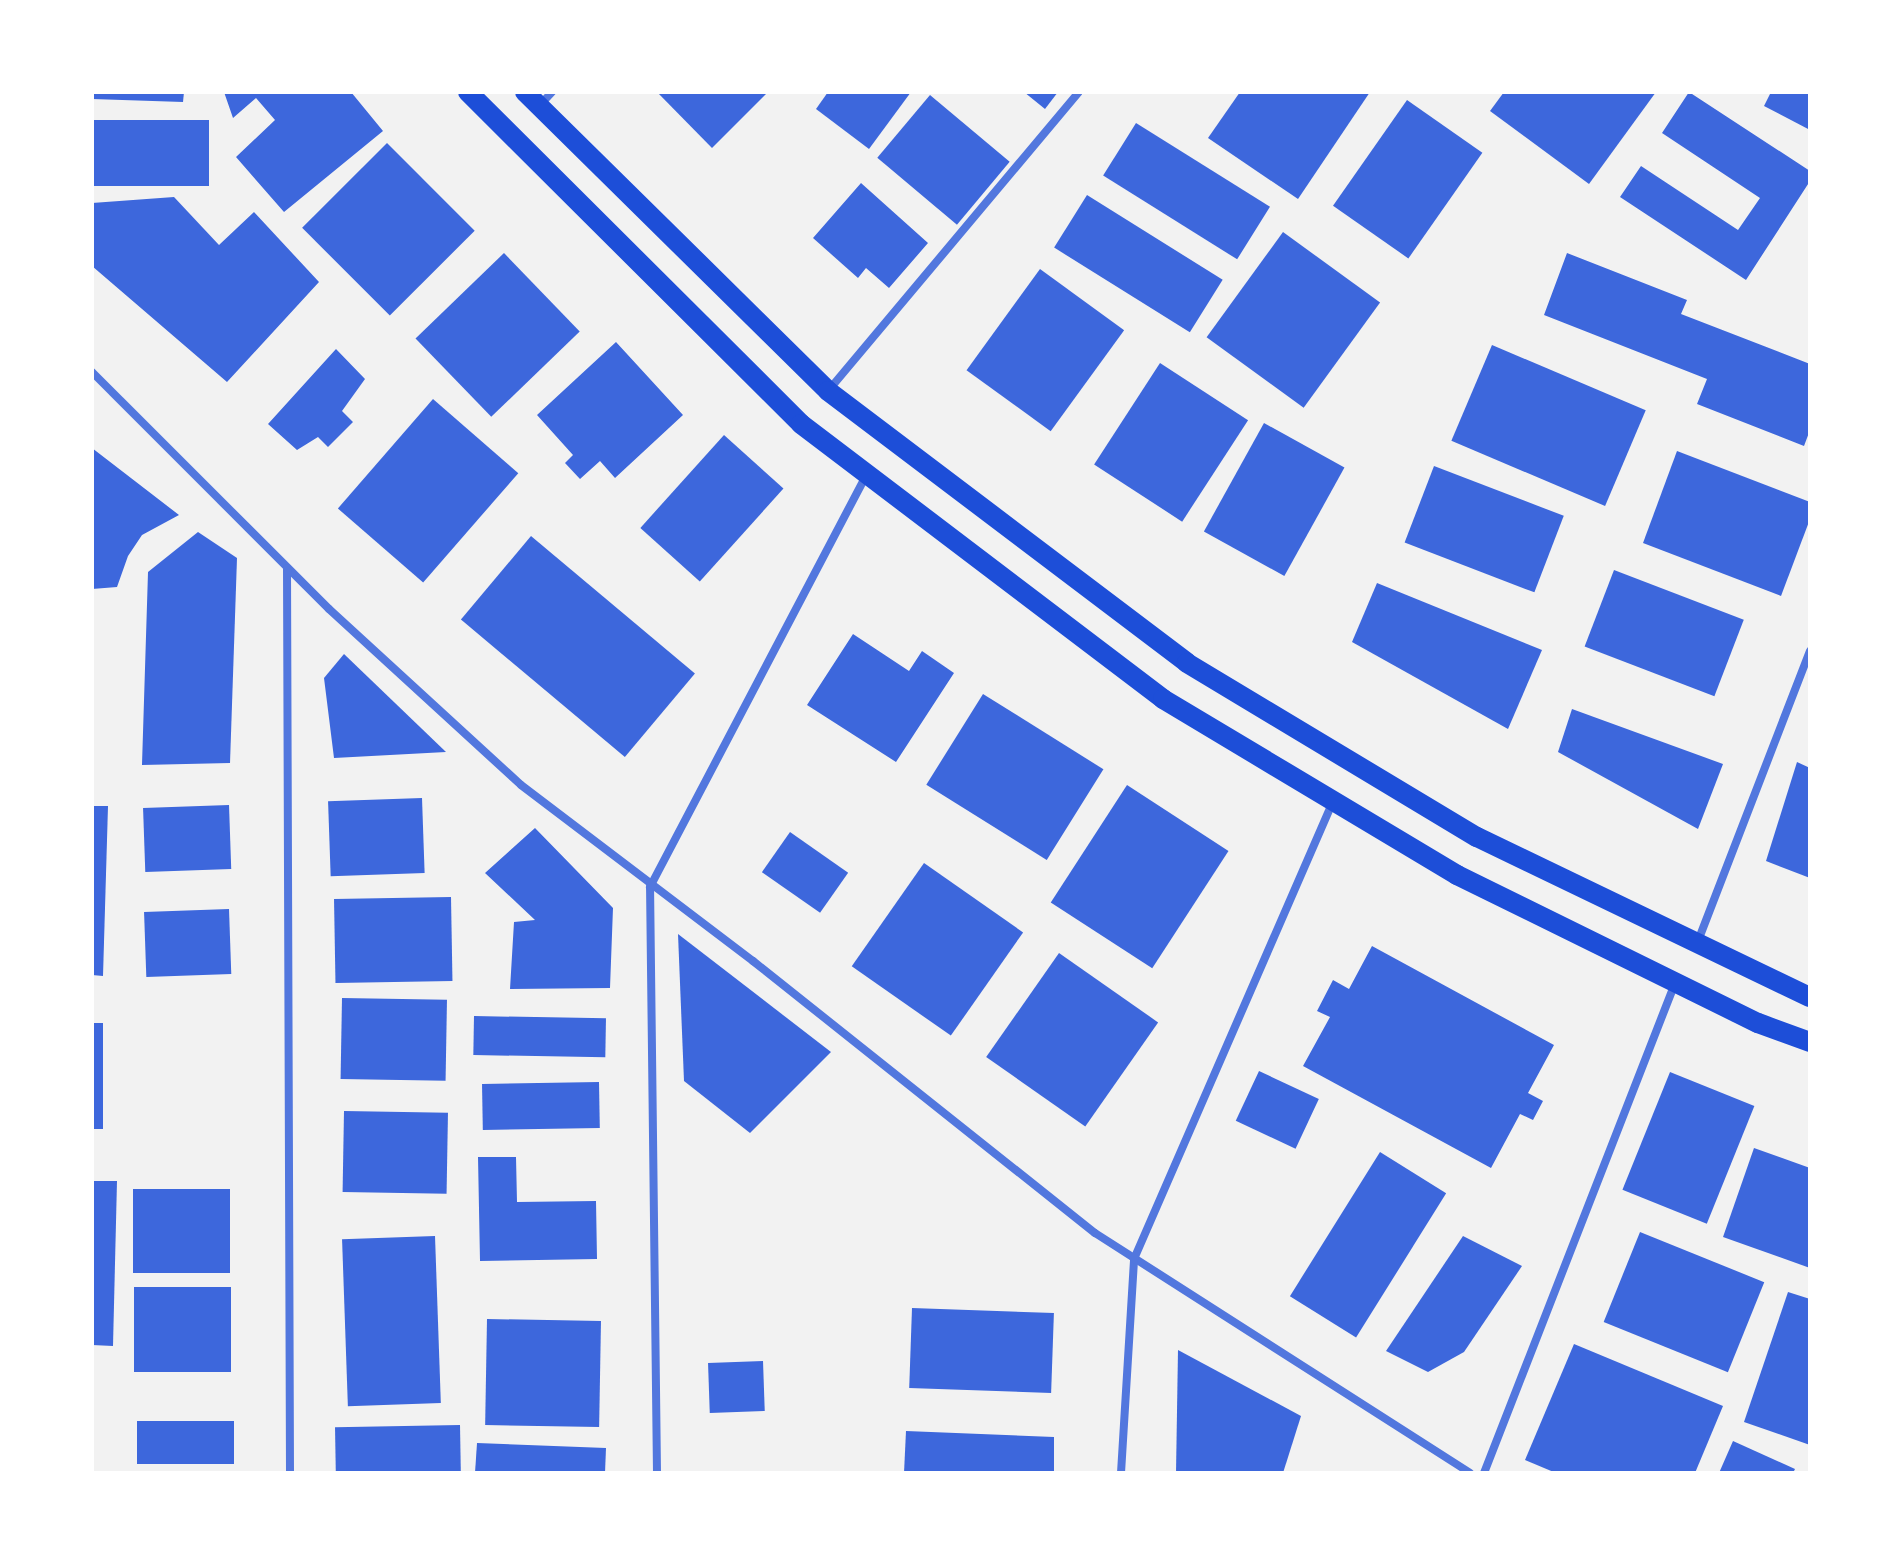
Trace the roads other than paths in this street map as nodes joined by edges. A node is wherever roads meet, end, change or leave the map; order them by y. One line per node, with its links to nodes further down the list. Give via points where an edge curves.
1 (468, 92): 6 (main road, via 801,424)
2 (1079, 92): 5 (street)
3 (538, 97): 5 (main road)
4 (92, 372): 7 (street)
5 (828, 391): 11 (main road, via 1187,663 1477,837)
6 (867, 474): 9 (main road, via 1163,699); 10 (street)
7 (287, 568): 10 (street, via 521,785); 16 (street)
8 (1810, 651): 11 (street)
9 (1333, 801): 12 (main road, via 1457,875); 15 (street)
10 (650, 887): 15 (street); 17 (street)
11 (1697, 945): 13 (main road)
12 (1675, 983): 14 (main road); 20 (street)
13 (1810, 997)
14 (1810, 1042)
15 (1134, 1259): 18 (street); 19 (street)
16 (290, 1473)
17 (657, 1473)
18 (1121, 1473)
19 (1470, 1473)
20 (1484, 1473)

